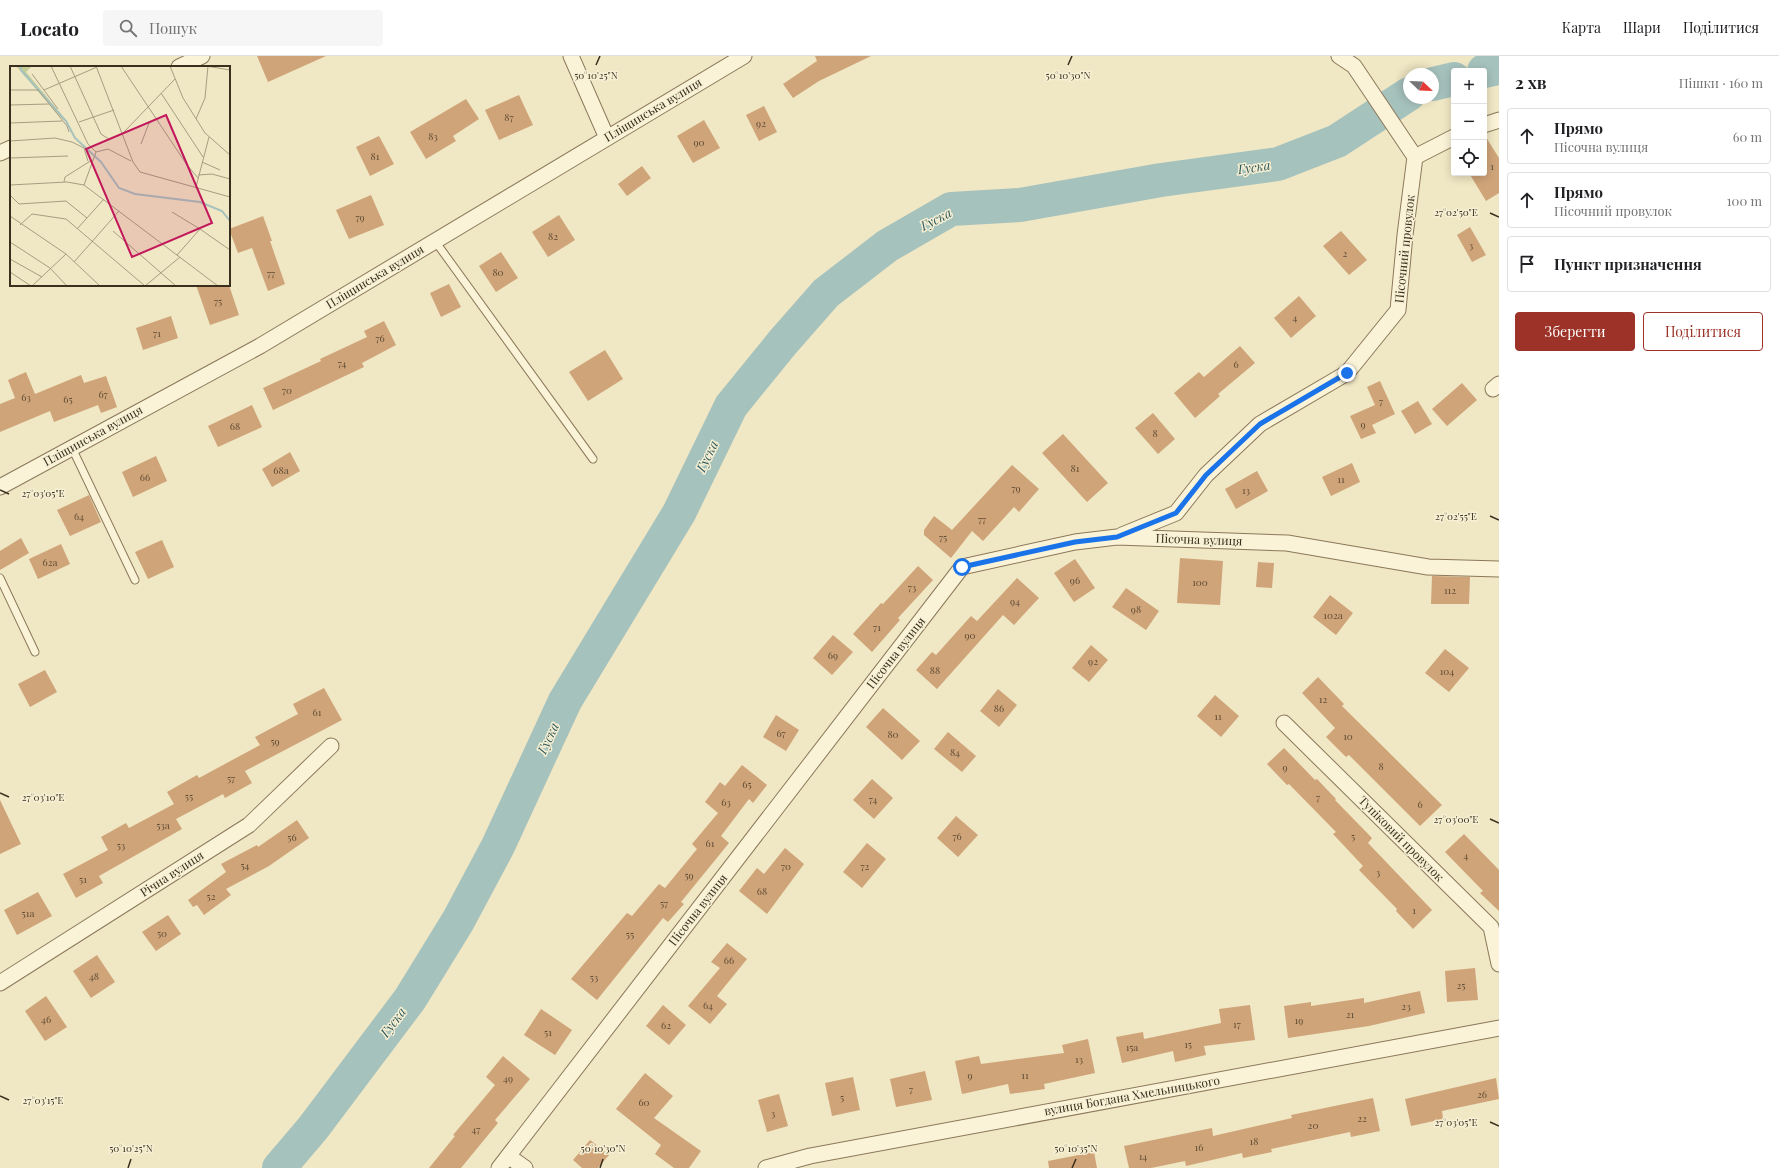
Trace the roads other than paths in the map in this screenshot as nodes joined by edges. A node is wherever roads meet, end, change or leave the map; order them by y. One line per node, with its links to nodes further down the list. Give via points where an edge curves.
1 (202, 56): 6 (street)
2 (571, 56): 9 (street)
3 (744, 56): 9 (street, Пліщинська вулиця)
4 (1339, 56): 5 (street)
5 (1354, 61): 13 (street)
6 (181, 66)
7 (1499, 120): 8 (street)
8 (1487, 124)
9 (607, 138): 14 (street, Пліщинська вулиця)
10 (1451, 139): 13 (street)
11 (10, 148): 12 (street)
12 (0, 153)
13 (1415, 157): 18 (street, Пісочний провулок, via 1398,310 1347,373 1260,424 1206,475 1176,513)
14 (435, 241): 15 (street, Пліщинська вулиця, via 260,346); 16 (lane)
15 (72, 448): 17 (street, Пліщинська вулиця); 21 (lane)
16 (593, 459)
17 (0, 487)
18 (1117, 537): 19 (street, Пісочна вулиця, via 1287,543 1428,567); 28 (street, Пісочна вулиця, via 1075,542 962,567)
19 (1499, 569)
20 (0, 578): 22 (lane)
21 (135, 580)
22 (35, 652)
23 (1284, 723): 25 (street, Тупіковий провулок, via 1491,927)
24 (331, 746): 26 (street, Річна вулиця, via 249,825)
25 (1499, 964)
26 (0, 984)
27 (1499, 1028): 31 (street, вулиця Богдана Хмельницького, via 810,1156)
28 (508, 1156): 29 (street, Пісочна вулиця); 30 (street)
29 (499, 1168)
30 (526, 1168)
31 (766, 1168)

